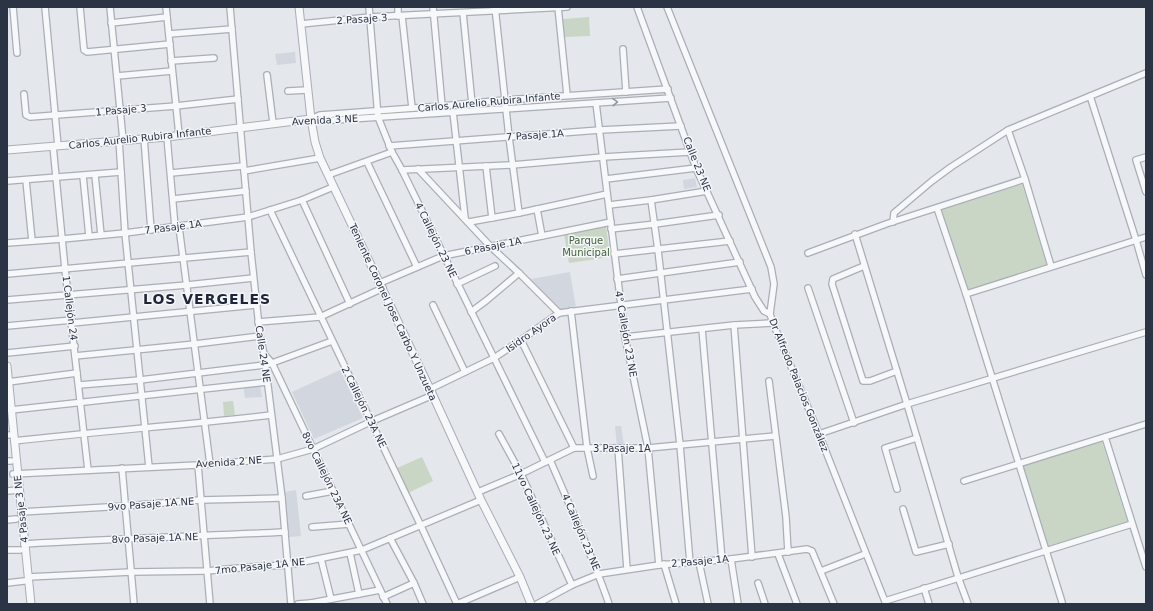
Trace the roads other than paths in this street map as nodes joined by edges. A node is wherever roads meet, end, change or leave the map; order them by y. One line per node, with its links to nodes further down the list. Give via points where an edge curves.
1 (13, 7): 29 (street)
2 (45, 7): 55 (street, 1 Callejón 24)
3 (80, 7): 28 (street, via 85,51)
4 (110, 7): 22 (street)
5 (166, 7): 20 (street)
6 (230, 7): 24 (street, Calle 24 NE)
7 (299, 7): 23 (street, Teniente Coronel Jose Carbo Y Unzueta)
8 (369, 7): 21 (street, 4 Callejón 23 NE)
9 (398, 7): 19 (street)
10 (433, 7): 18 (street)
11 (558, 7): 12 (street, 2 Pasaje 3); 15 (street, 2 Pasaje 3); 41 (street)
12 (567, 7)
13 (637, 7): 36 (street, Calle 23 NE)
14 (667, 7): 166 (street, Dr Alfredo Palacios González, via 771,267 774,284)
15 (529, 8): 16 (street, 2 Pasaje 3)
16 (495, 9): 17 (street, 2 Pasaje 3); 45 (street)
17 (463, 13): 18 (street, 2 Pasaje 3); 47 (street)
18 (434, 14): 19 (street, 2 Pasaje 3); 49 (street)
19 (400, 16): 21 (street, 2 Pasaje 3); 50 (street)
20 (167, 17): 22 (street); 25 (street)
21 (370, 18): 23 (street, 2 Pasaje 3); 54 (street, 4 Callejón 23 NE)
22 (111, 23): 28 (street)
23 (301, 24): 37 (street, Teniente Coronel Jose Carbo Y Unzueta)
24 (232, 29): 25 (street); 44 (street, Calle 24 NE)
25 (168, 34): 26 (street)
26 (170, 44): 28 (street); 31 (street)
27 (623, 49): 39 (street)
28 (114, 50): 35 (street)
29 (17, 54)
30 (214, 58): 31 (street)
31 (171, 61): 32 (street)
32 (172, 70): 35 (street); 48 (street)
33 (1146, 73): 42 (street)
34 (267, 75): 57 (street)
35 (116, 76): 52 (street)
36 (668, 89): 39 (street, Carlos Aurelio Rubira Infante); 43 (street, Calle 23 NE)
37 (308, 90): 38 (street); 56 (street, Teniente Coronel Jose Carbo Y Unzueta)
38 (288, 91)
39 (626, 92): 41 (street, Carlos Aurelio Rubira Infante)
40 (24, 94): 55 (street, 1 Pasaje 3, via 26,115)
41 (567, 95): 45 (street, Carlos Aurelio Rubira Infante)
42 (1090, 96): 61 (street); 124 (street)
43 (672, 98): 46 (street, Carlos Aurelio Rubira Infante, one-way to 43); 58 (street, Calle 23 NE)
44 (238, 99): 48 (street, 1 Pasaje 3); 59 (street, Calle 24 NE)
45 (505, 100): 47 (street, Carlos Aurelio Rubira Infante); 51 (street)
46 (596, 103): 51 (street, Carlos Aurelio Rubira Infante); 60 (street, 4° Callejón 23 NE)
47 (472, 104): 49 (street, Carlos Aurelio Rubira Infante)
48 (176, 106): 52 (street, 1 Pasaje 3); 62 (street)
49 (442, 106): 50 (street, Carlos Aurelio Rubira Infante)
50 (412, 108): 54 (street, Carlos Aurelio Rubira Infante)
51 (506, 109): 53 (street, Carlos Aurelio Rubira Infante); 64 (street)
52 (120, 110): 55 (street, 1 Pasaje 3); 66 (street)
53 (453, 112): 54 (street, Carlos Aurelio Rubira Infante); 67 (street)
54 (377, 114): 56 (street, Avenida 3 NE, via 320,121); 69 (street, 4 Callejón 23 NE)
55 (55, 115): 68 (street, 1 Callejón 24)
56 (311, 119): 57 (street, Avenida 3 NE); 75 (street, Teniente Coronel Jose Carbo Y Unzueta)
57 (273, 123): 59 (street, Carlos Aurelio Rubira Infante)
58 (681, 126): 60 (street, 7 Pasaje 1A); 72 (street, Calle 23 NE)
59 (240, 128): 62 (street, Carlos Aurelio Rubira Infante); 80 (street, Calle 24 NE)
60 (600, 130): 64 (street, 7 Pasaje 1A); 73 (street, 4° Callejón 23 NE)
61 (1008, 130): 91 (street); 112 (street, via 932,181 894,214)
62 (179, 135): 63 (street, Carlos Aurelio Rubira Infante)
63 (167, 136): 65 (street, Carlos Aurelio Rubira Infante); 85 (street)
64 (509, 137): 67 (street, 7 Pasaje 1A); 77 (street)
65 (144, 138): 66 (street, Carlos Aurelio Rubira Infante); 116 (street)
66 (121, 140): 68 (street, Carlos Aurelio Rubira Infante); 84 (street)
67 (456, 141): 69 (street, 7 Pasaje 1A); 79 (street)
68 (56, 146): 70 (street, Carlos Aurelio Rubira Infante); 89 (street, 1 Callejón 24)
69 (389, 146): 71 (street, 4 Callejón 23 NE)
70 (7, 150)
71 (392, 152): 76 (street); 83 (street, 4 Callejón 23 NE)
72 (690, 152): 73 (street); 81 (street, Calle 23 NE)
73 (603, 157): 77 (street); 90 (street, 4° Callejón 23 NE)
74 (1146, 157): 95 (street, via 1136,160)
75 (320, 158): 80 (street); 87 (street, Teniente Coronel Jose Carbo Y Unzueta)
76 (367, 162): 87 (street); 140 (street)
77 (512, 165): 78 (street); 106 (street)
78 (486, 166): 79 (street); 109 (street)
79 (460, 167): 82 (street); 110 (street)
80 (244, 168): 85 (street); 96 (street, Calle 24 NE)
81 (696, 168): 90 (street); 97 (street, Calle 23 NE)
82 (418, 169): 83 (street); 110 (street)
83 (402, 170): 133 (street, 4 Callejón 23 NE)
84 (121, 172): 86 (street); 117 (street)
85 (170, 173): 99 (street)
86 (95, 175): 88 (street); 119 (street)
87 (328, 175): 94 (street, Teniente Coronel Jose Carbo Y Unzueta)
88 (82, 176): 89 (street); 120 (street)
89 (56, 178): 92 (street); 123 (street, 1 Callejón 24)
90 (606, 179): 98 (street, 4° Callejón 23 NE)
91 (1025, 179): 103 (street); 139 (street)
92 (26, 180): 93 (street); 125 (street)
93 (7, 181)
94 (333, 187): 100 (street, 7 Pasaje 1A); 150 (street, Teniente Coronel Jose Carbo Y Unzueta)
95 (1146, 189)
96 (246, 191): 99 (street); 108 (street, Calle 24 NE)
97 (707, 191): 101 (street); 107 (street, Calle 23 NE)
98 (607, 194): 102 (street, 4° Callejón 23 NE); 104 (street)
99 (173, 199): 114 (street)
100 (302, 200): 105 (street, 7 Pasaje 1A); 158 (street)
101 (651, 200): 102 (street); 113 (street)
102 (609, 206): 111 (street, 4° Callejón 23 NE)
103 (937, 208): 112 (street); 155 (street)
104 (537, 209): 106 (street); 121 (street)
105 (270, 210): 108 (street, 7 Pasaje 1A); 167 (street, 2 Callejón 23A NE)
106 (519, 213): 109 (street)
107 (719, 215): 113 (street); 126 (street, Calle 23 NE)
108 (248, 218): 114 (street, 7 Pasaje 1A); 130 (street, Calle 24 NE)
109 (492, 218): 110 (street)
110 (467, 221): 128 (street)
111 (611, 222): 115 (street, 4° Callejón 23 NE); 121 (street, 6 Pasaje 1A)
112 (892, 222): 118 (street)
113 (655, 224): 115 (street); 129 (street)
114 (177, 227): 116 (street, 7 Pasaje 1A); 134 (street)
115 (612, 229): 132 (street, 4° Callejón 23 NE)
116 (151, 230): 117 (street, 7 Pasaje 1A)
117 (125, 233): 119 (street, 7 Pasaje 1A); 136 (street)
118 (855, 234): 131 (street); 138 (street)
119 (101, 235): 120 (street, 7 Pasaje 1A)
120 (89, 236): 123 (street, 7 Pasaje 1A)
121 (542, 236): 128 (street, 6 Pasaje 1A)
122 (1146, 237): 124 (street)
123 (62, 239): 125 (street, 7 Pasaje 1A); 141 (street, 1 Callejón 24)
124 (1136, 240): 139 (street); 145 (street)
125 (32, 241): 127 (street, 7 Pasaje 1A)
126 (730, 241): 129 (street); 135 (street, Calle 23 NE)
127 (7, 243)
128 (490, 246): 133 (street, 6 Pasaje 1A); 142 (street)
129 (658, 250): 132 (street); 143 (street)
130 (251, 252): 134 (street); 146 (street, Calle 24 NE)
131 (808, 253)
132 (614, 254): 147 (street, 4° Callejón 23 NE)
133 (444, 256): 140 (street, 6 Pasaje 1A); 148 (street, 4 Callejón 23 NE)
134 (183, 258): 136 (street); 149 (street)
135 (740, 262): 143 (street); 152 (street, Calle 23 NE)
136 (128, 263): 141 (street); 153 (street)
137 (495, 266): 148 (street)
138 (864, 266): 191 (street); 191 (street, via 833,278 834,291 863,381)
139 (1051, 266): 155 (street)
140 (416, 267): 150 (street, 6 Pasaje 1A)
141 (65, 269): 144 (street); 154 (street, 1 Callejón 24)
142 (519, 272): 164 (street); 165 (street)
143 (661, 273): 147 (street); 157 (street)
144 (7, 274)
145 (1146, 275)
146 (254, 278): 149 (street); 159 (street, Calle 24 NE)
147 (617, 279): 161 (street, 4° Callejón 23 NE)
148 (457, 284): 164 (street, 4 Callejón 23 NE)
149 (187, 285): 153 (street); 163 (street)
150 (381, 285): 158 (street, 6 Pasaje 1A); 202 (street, Teniente Coronel Jose Carbo Y Unzueta)
151 (808, 288): 210 (street)
152 (752, 289): 157 (street, Isidro Ayora); 166 (street, Calle 23 NE, via 764,311)
153 (131, 290): 154 (street); 168 (street)
154 (68, 294): 156 (street); 169 (street, 1 Callejón 24)
155 (966, 294): 195 (street)
156 (7, 300)
157 (664, 301): 161 (street, Isidro Ayora); 176 (street)
158 (350, 304): 167 (street, 6 Pasaje 1A)
159 (257, 305): 163 (street); 170 (street, Calle 24 NE)
160 (433, 305): 193 (street)
161 (621, 305): 162 (street, Isidro Ayora); 178 (street, 4° Callejón 23 NE)
162 (570, 311): 165 (street, Isidro Ayora); 224 (street)
163 (190, 312): 168 (street); 181 (street)
164 (471, 312): 187 (street, 4 Callejón 23 NE)
165 (558, 314): 179 (street, Isidro Ayora)
166 (770, 314): 171 (street, Dr Alfredo Palacios González)
167 (320, 317): 170 (street, 6 Pasaje 1A); 180 (street, 2 Callejón 23A NE)
168 (134, 318): 169 (street); 183 (street)
169 (72, 322): 173 (street); 182 (street, 1 Callejón 24)
170 (258, 322): 177 (street, Calle 24 NE)
171 (773, 323): 172 (street); 215 (street, Dr Alfredo Palacios González)
172 (734, 325): 174 (street); 220 (street)
173 (7, 326)
174 (702, 329): 176 (street); 221 (street)
175 (1146, 332): 195 (street)
176 (668, 333): 178 (street); 222 (street)
177 (260, 336): 181 (street); 185 (street, Calle 24 NE)
178 (625, 337): 226 (street, 4° Callejón 23 NE)
179 (521, 340): 187 (street, Isidro Ayora); 223 (street)
180 (332, 341): 188 (street); 208 (street, 2 Callejón 23A NE)
181 (195, 344): 183 (street); 192 (street)
182 (75, 346): 184 (street); 186 (street, 1 Callejón 24)
183 (137, 350): 186 (street); 196 (street)
184 (7, 353)
185 (264, 354): 188 (street, 8vo Callejón 23A NE); 189 (street, Calle 24 NE)
186 (76, 356): 194 (street, 1 Callejón 24)
187 (494, 358): 193 (street, Isidro Ayora); 230 (street, 4 Callejón 23 NE)
188 (272, 363): 189 (street); 227 (street, 8vo Callejón 23A NE)
189 (265, 365): 192 (street); 199 (street, Calle 24 NE)
190 (7, 366): 198 (street, 4 Pasaje 3 NE)
191 (897, 371): 205 (street)
192 (198, 372): 196 (street); 201 (street)
193 (465, 372): 202 (street, Isidro Ayora)
194 (77, 373): 198 (street); 200 (street, 1 Callejón 24)
195 (992, 379): 205 (street); 232 (street)
196 (140, 380): 200 (street); 203 (street)
197 (769, 381): 216 (street)
198 (8, 382): 206 (street, 4 Pasaje 3 NE)
199 (267, 382): 201 (street); 207 (street, Calle 24 NE)
200 (79, 385): 204 (street, 1 Callejón 24)
201 (201, 390): 203 (street); 209 (street)
202 (432, 392): 208 (street, Avenida 2 NE); 244 (street, Teniente Coronel Jose Carbo Y Unzueta)
203 (142, 396): 204 (street); 212 (street)
204 (81, 402): 206 (street); 213 (street, 1 Callejón 24)
205 (907, 404): 210 (street); 219 (street)
206 (9, 412): 217 (street, 4 Pasaje 3 NE)
207 (271, 415): 209 (street); 228 (street, Calle 24 NE)
208 (370, 422): 227 (street, Avenida 2 NE); 256 (street, 2 Callejón 23A NE)
209 (205, 423): 212 (street); 231 (street)
210 (854, 423): 215 (street)
211 (1146, 424): 218 (street)
212 (145, 428): 213 (street); 234 (street)
213 (84, 433): 217 (street); 236 (street, 1 Callejón 24)
214 (499, 434): 238 (street, 11vo Callejón 23 NE)
215 (819, 434): 270 (street, Dr Alfredo Palacios González)
216 (775, 436): 220 (street, 3 Pasaje 1A); 267 (street)
217 (10, 437): 229 (street, 4 Pasaje 3 NE); 237 (street, 4 Pasaje 3 NE)
218 (1105, 437): 232 (street); 255 (street)
219 (917, 438): 241 (street, via 885,448); 262 (street)
220 (743, 439): 221 (street, 3 Pasaje 1A); 271 (street)
221 (712, 442): 222 (street, 3 Pasaje 1A); 274 (street)
222 (680, 445): 226 (street, 3 Pasaje 1A); 276 (street)
223 (574, 448): 224 (street, 3 Pasaje 1A); 230 (street, 3 Pasaje 1A)
224 (587, 448): 225 (street, 3 Pasaje 1A); 239 (street)
225 (618, 448): 226 (street, 3 Pasaje 1A); 280 (street)
226 (648, 448): 277 (street, 4° Callejón 23 NE)
227 (313, 449): 228 (street, Avenida 2 NE); 243 (street, 8vo Callejón 23A NE)
228 (277, 459): 231 (street, Avenida 2 NE); 246 (street, Calle 24 NE)
229 (9, 461): 237 (street, 4 Pasaje 3 NE)
230 (548, 461): 238 (street, 3 Pasaje 1A); 284 (street, 4 Callejón 23 NE, via 576,518)
231 (210, 464): 233 (street, Avenida 2 NE)
232 (1019, 464): 240 (street); 266 (street)
233 (198, 465): 234 (street, Avenida 2 NE); 247 (street)
234 (149, 467): 235 (street, Avenida 2 NE)
235 (122, 468): 236 (street, Avenida 2 NE); 249 (street)
236 (88, 470): 237 (street, Avenida 2 NE)
237 (15, 473): 242 (street, 4 Pasaje 3 NE)
238 (521, 474): 244 (street, 3 Pasaje 1A); 291 (street, 11vo Callejón 23 NE)
239 (593, 476)
240 (964, 481)
241 (896, 489)
242 (13, 490): 251 (street, 4 Pasaje 3 NE); 252 (street, 4 Pasaje 3 NE)
243 (333, 491): 245 (street); 254 (street, 8vo Callejón 23A NE)
244 (478, 492): 248 (street, Teniente Coronel Jose Carbo Y Unzueta)
245 (306, 496)
246 (282, 498): 247 (street, 9vo Pasaje 1A NE); 258 (street, Calle 24 NE)
247 (200, 500): 249 (street, 9vo Pasaje 1A NE); 259 (street)
248 (481, 500): 256 (street, 7mo Pasaje 1A NE); 285 (street, Teniente Coronel Jose Carbo Y Unzueta)
249 (125, 506): 251 (street, 9vo Pasaje 1A NE); 260 (street)
250 (903, 509): 262 (street, via 916,552)
251 (21, 512): 263 (street, 4 Pasaje 3 NE)
252 (16, 519): 253 (street); 263 (street, 4 Pasaje 3 NE)
253 (7, 520)
254 (349, 524): 257 (street); 265 (street, 8vo Callejón 23A NE)
255 (1132, 524): 266 (street); 279 (street)
256 (421, 526): 261 (street, 7mo Pasaje 1A NE); 310 (street, 2 Callejón 23A NE)
257 (312, 527)
258 (285, 532): 259 (street, 8vo Pasaje 1A NE); 278 (street, Calle 24 NE)
259 (203, 536): 260 (street, 8vo Pasaje 1A NE); 281 (street)
260 (128, 538): 263 (street, 8vo Pasaje 1A NE); 283 (street)
261 (390, 538): 265 (street, 7mo Pasaje 1A NE); 289 (street)
262 (949, 544): 286 (street)
263 (22, 547): 264 (street, 8vo Pasaje 1A NE); 287 (street, 4 Pasaje 3 NE)
264 (7, 550)
265 (362, 550): 268 (street, 7mo Pasaje 1A NE); 293 (street, 8vo Callejón 23A NE)
266 (1046, 550): 286 (street); 298 (street)
267 (788, 552): 269 (street, 2 Pasaje 1A); 282 (street, 2 Pasaje 1A, via 811,550)
268 (350, 553): 272 (street, 7mo Pasaje 1A NE); 294 (street)
269 (778, 554): 271 (street, 2 Pasaje 1A); 318 (street)
270 (866, 554): 282 (street); 300 (street, Dr Alfredo Palacios González)
271 (752, 557): 273 (street, 2 Pasaje 1A)
272 (321, 559): 278 (street, 7mo Pasaje 1A NE); 297 (street)
273 (731, 559): 274 (street, 2 Pasaje 1A); 316 (street)
274 (722, 560): 275 (street, 2 Pasaje 1A)
275 (699, 562): 276 (street, 2 Pasaje 1A); 315 (street)
276 (690, 563): 277 (street, 2 Pasaje 1A)
277 (662, 564): 280 (street, 2 Pasaje 1A); 314 (street, 4° Callejón 23 NE)
278 (288, 565): 281 (street, 7mo Pasaje 1A NE); 305 (street, Calle 24 NE)
279 (1146, 567)
280 (627, 569): 284 (street, 2 Pasaje 1A)
281 (206, 571): 283 (street, 7mo Pasaje 1A NE); 304 (street)
282 (821, 571): 319 (street, 2 Pasaje 1A)
283 (131, 572): 287 (street, 7mo Pasaje 1A NE); 303 (street)
284 (599, 574): 291 (street, 2 Pasaje 1A); 313 (street, 4 Callejón 23 NE)
285 (520, 577): 310 (street); 311 (street, Teniente Coronel Jose Carbo Y Unzueta)
286 (958, 578): 292 (street); 321 (street)
287 (26, 579): 288 (street, 7mo Pasaje 1A NE); 301 (street, 4 Pasaje 3 NE); 302 (street, 4 Pasaje 3 NE)
288 (7, 583)
289 (414, 583): 296 (street); 309 (street)
290 (758, 583): 317 (street)
291 (572, 585): 312 (street, 2 Pasaje 1A)
292 (924, 588): 300 (street); 320 (street)
293 (380, 590): 294 (street); 296 (street, 8vo Callejón 23A NE)
294 (360, 594): 295 (street)
295 (343, 597): 297 (street); 307 (street)
296 (384, 597): 308 (street, 8vo Callejón 23A NE)
297 (331, 599): 299 (street)
298 (1062, 602)
299 (311, 603): 306 (street)
300 (885, 603)
301 (26, 604)
302 (31, 604)
303 (134, 604)
304 (210, 604)
305 (291, 604)
306 (298, 604)
307 (345, 604)
308 (387, 604)
309 (423, 604)
310 (457, 604)
311 (532, 604)
312 (537, 604)
313 (609, 604)
314 (676, 604)
315 (708, 604)
316 (738, 604)
317 (765, 604)
318 (797, 604)
319 (834, 604)
320 (929, 604)
321 (968, 604)

